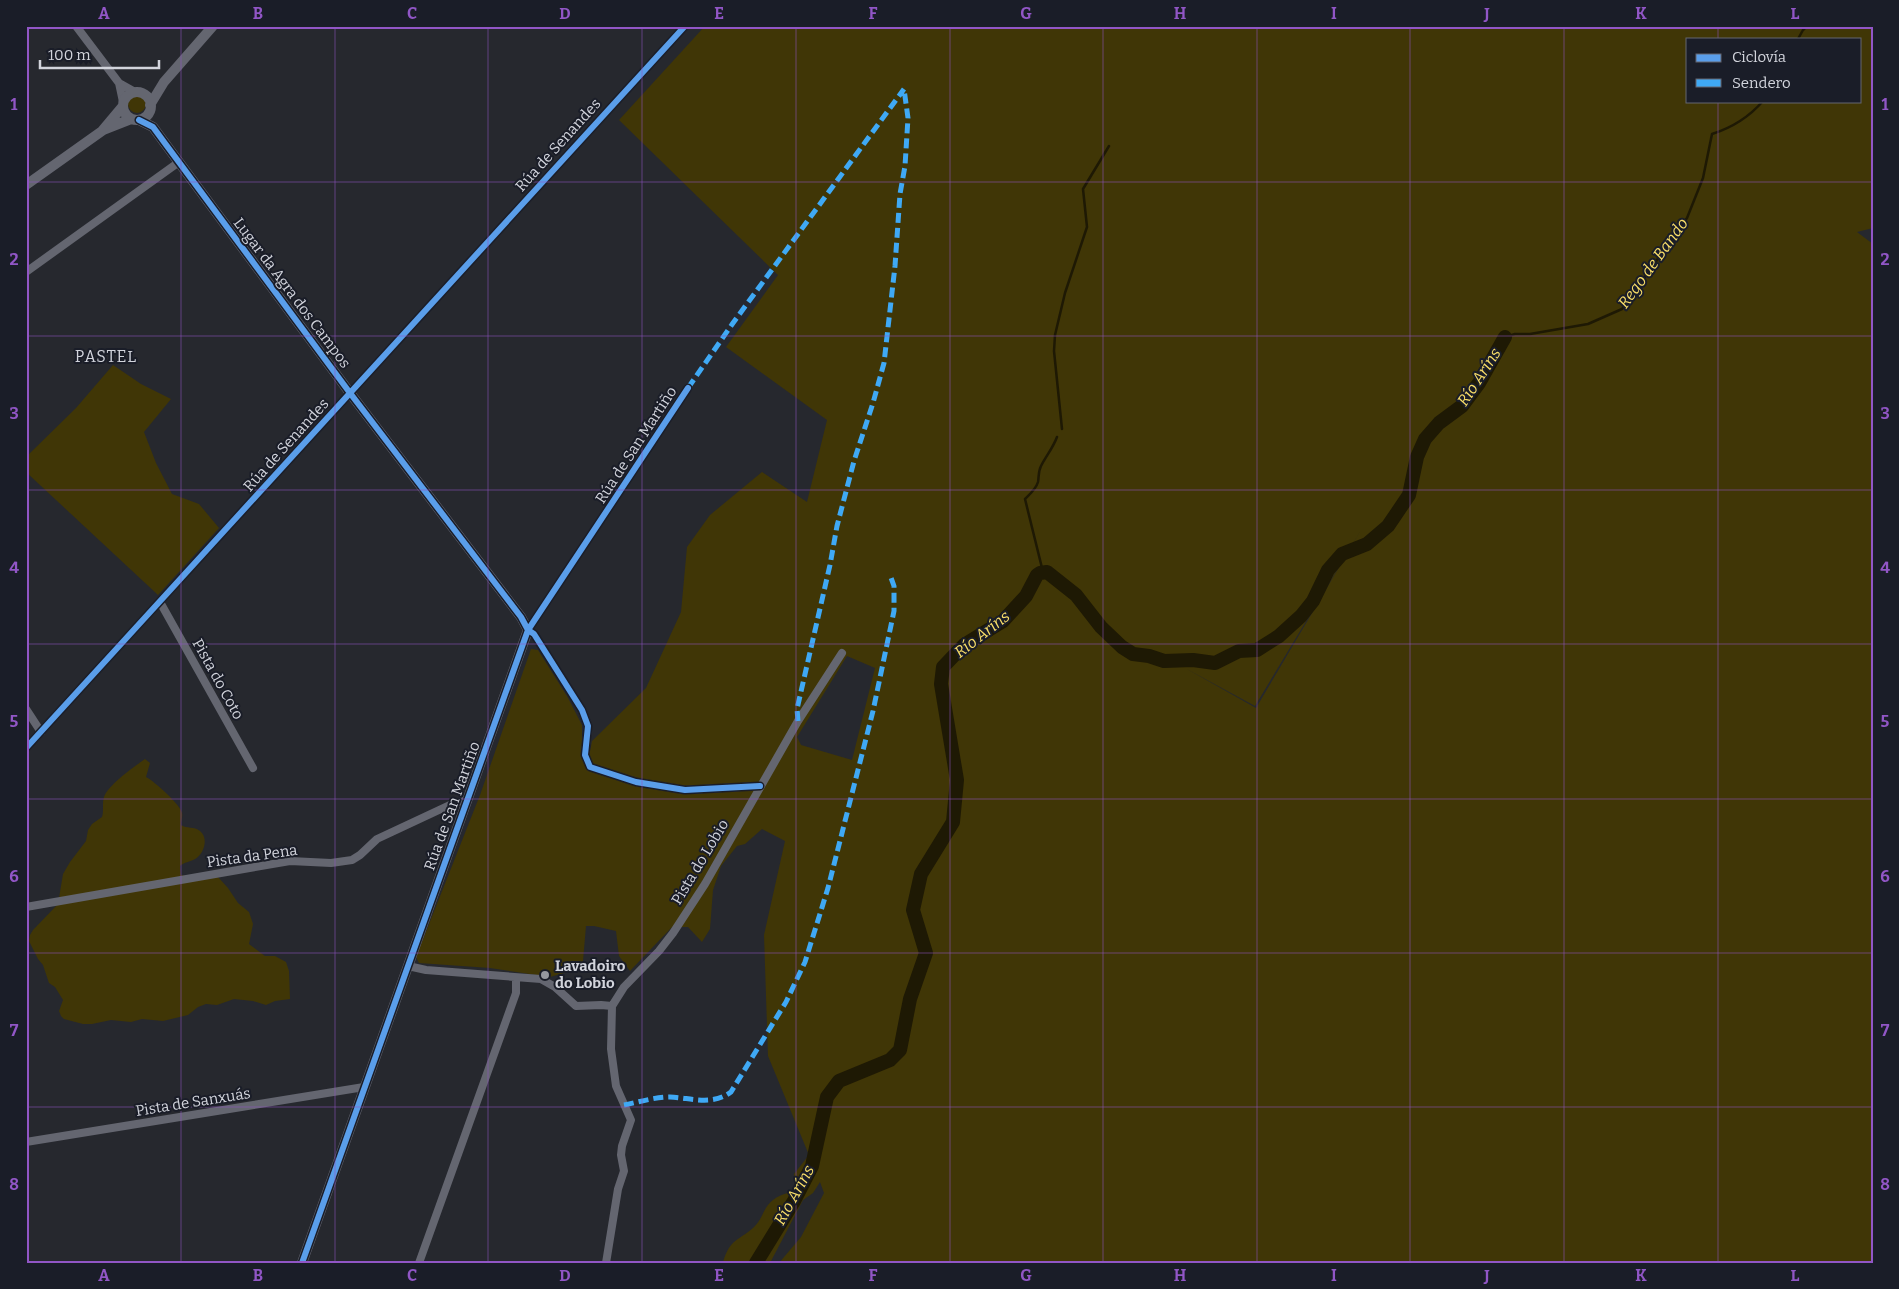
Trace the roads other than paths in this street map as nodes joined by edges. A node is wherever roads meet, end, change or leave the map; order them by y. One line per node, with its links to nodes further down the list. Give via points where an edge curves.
1 (76, 26): 5 (street)
2 (214, 26): 4 (street)
3 (685, 26): 16 (street, Rúa de Senandes)
4 (164, 82): 6 (street); 8 (street)
5 (120, 83): 6 (street); 7 (street)
6 (139, 93): 7 (street, via 128,95); 8 (street, via 148,98)
7 (123, 104): 9 (street, via 126,114); 11 (street)
8 (150, 108): 9 (street, via 145,117); 10 (street, Lugar da Agra dos Campos)
9 (135, 119): 10 (street, Lugar da Agra dos Campos); 11 (street)
10 (153, 127): 12 (street, Lugar da Agra dos Campos)
11 (102, 131): 13 (street)
12 (179, 162): 14 (street); 16 (street, Lugar da Agra dos Campos)
13 (26, 185)
14 (26, 272)
15 (688, 388): 18 (street, Rúa de San Martiño)
16 (350, 393): 17 (street, Rúa de Senandes); 18 (street, Lugar da Agra dos Campos)
17 (160, 602): 21 (street, Rúa de Senandes); 23 (street, Pista do Coto)
18 (528, 630): 24 (street, via 534,634 582,710 588,726 585,755 590,767 636,782 686,790); 25 (street, Rúa de San Martiño)
19 (842, 653): 24 (street, Pista do Lobio)
20 (26, 709): 21 (street)
21 (40, 732): 22 (street, Rúa de Senandes)
22 (26, 748)
23 (253, 768)
24 (760, 786): 29 (street, Pista do Lobio, via 705,884 673,933 624,987)
25 (468, 800): 26 (street, Pista da Pena, via 454,803 377,839 352,860 331,863 290,861); 27 (street, Rúa de San Martiño)
26 (26, 907)
27 (408, 966): 28 (street); 30 (street, Rúa de San Martiño)
28 (516, 978): 29 (street, via 548,982 576,1006); 33 (street, via 516,993)
29 (612, 1006): 34 (street, via 611,1049 616,1086 631,1120 622,1146 624,1171)
30 (364, 1087): 31 (street, Pista de Sanxuás); 32 (street, Rúa de San Martiño)
31 (26, 1142)
32 (302, 1263)
33 (419, 1263)
34 (606, 1263)

